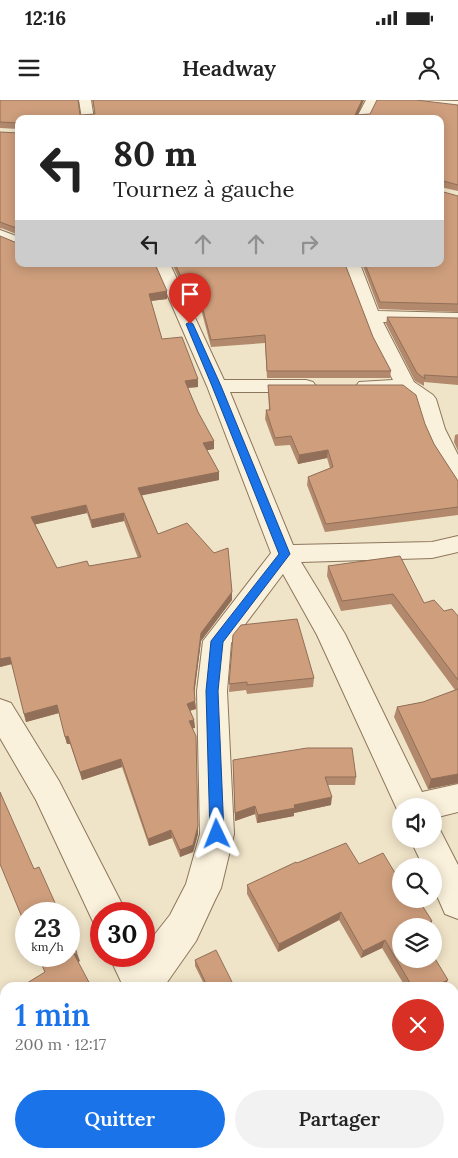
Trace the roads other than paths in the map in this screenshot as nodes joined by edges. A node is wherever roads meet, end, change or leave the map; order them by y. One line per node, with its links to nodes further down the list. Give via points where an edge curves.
1 (85, 100): 5 (street)
2 (372, 100): 6 (street)
3 (409, 100): 4 (street)
4 (458, 105)
5 (87, 115)
6 (364, 115)
7 (0, 235): 8 (street)
8 (15, 241)
9 (163, 267): 13 (street)
10 (353, 267): 11 (street)
11 (371, 316): 12 (street); 14 (street)
12 (458, 318)
13 (217, 386): 14 (street); 17 (street)
14 (406, 386): 15 (street, via 426,399 429,417 444,452)
15 (458, 474)
16 (458, 544): 17 (street, via 422,551)
17 (284, 554): 19 (street, via 331,634); 25 (street, via 217,641 212,691 217,834 204,888 183,928)
18 (0, 711): 23 (street, via 48,791)
19 (408, 798)
20 (458, 798): 21 (street)
21 (442, 802)
22 (432, 848): 24 (street)
23 (102, 902)
24 (458, 902)
25 (138, 976)

